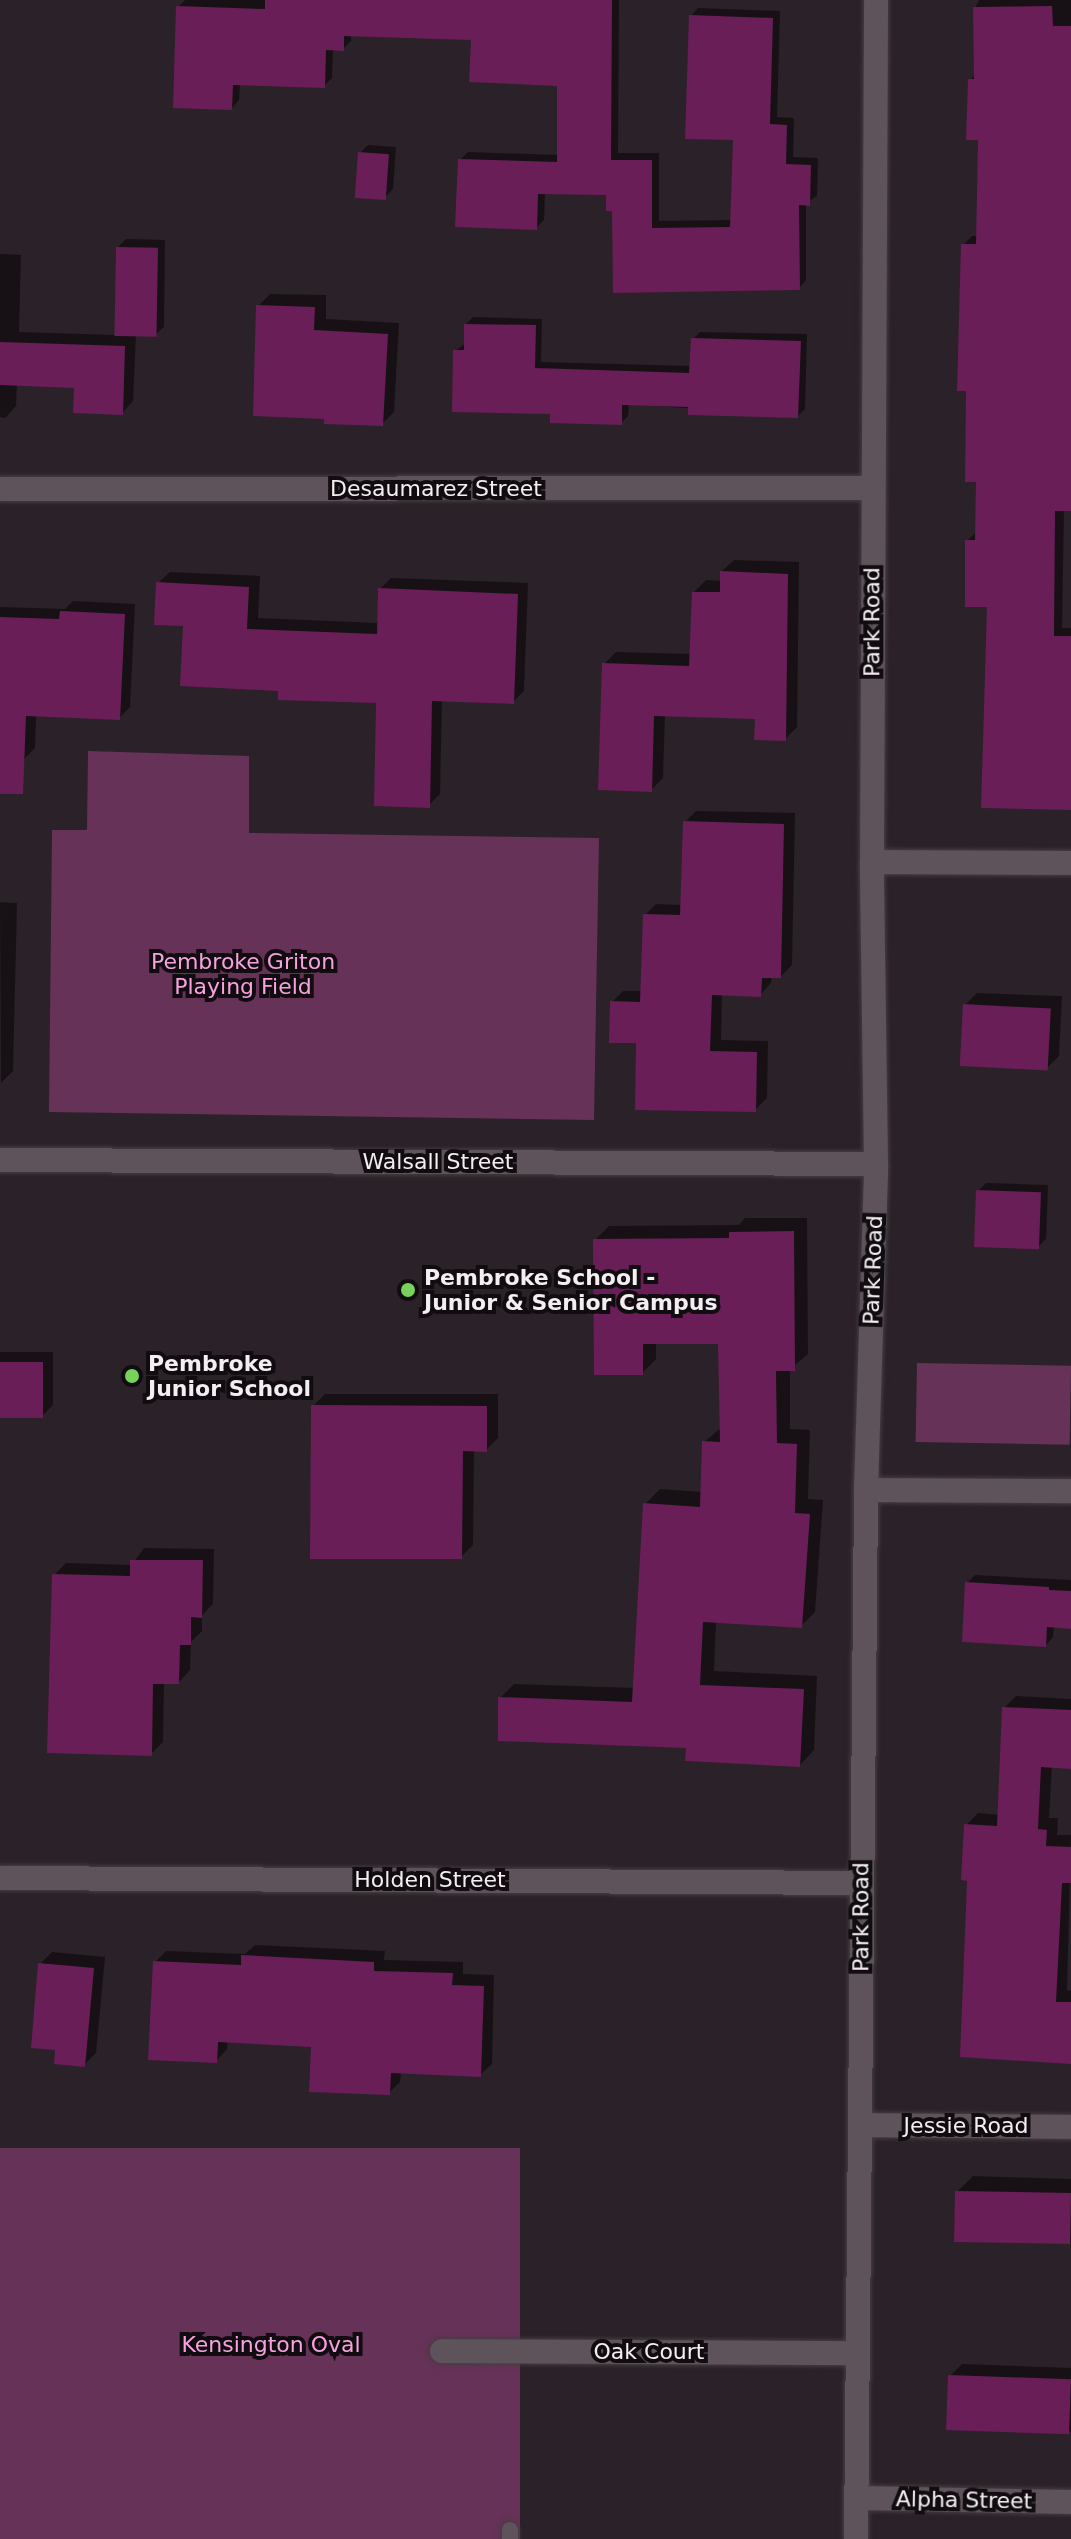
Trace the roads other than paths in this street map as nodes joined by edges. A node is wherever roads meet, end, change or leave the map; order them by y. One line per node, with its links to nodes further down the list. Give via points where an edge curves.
1 (876, 0): 2 (street, Park Road)
2 (872, 488): 3 (street, Desaumarez Street); 4 (street, Park Road)
3 (0, 489)
4 (872, 862): 5 (street); 7 (street, Park Road)
5 (1071, 863)
6 (0, 1160): 7 (street, Walsall Street)
7 (876, 1164): 8 (street, Park Road)
8 (866, 1490): 9 (street); 11 (street, Park Road)
9 (1071, 1491)
10 (0, 1878): 11 (street, Holden Street)
11 (861, 1883): 12 (street, Park Road)
12 (861, 2125): 13 (street, Jessie Road); 15 (street, Park Road)
13 (1071, 2127)
14 (442, 2351): 15 (street, Oak Court)
15 (857, 2353): 16 (street, Park Road)
16 (857, 2498): 17 (street, Alpha Street); 18 (street, Park Road)
17 (1071, 2502)
18 (856, 2539)

